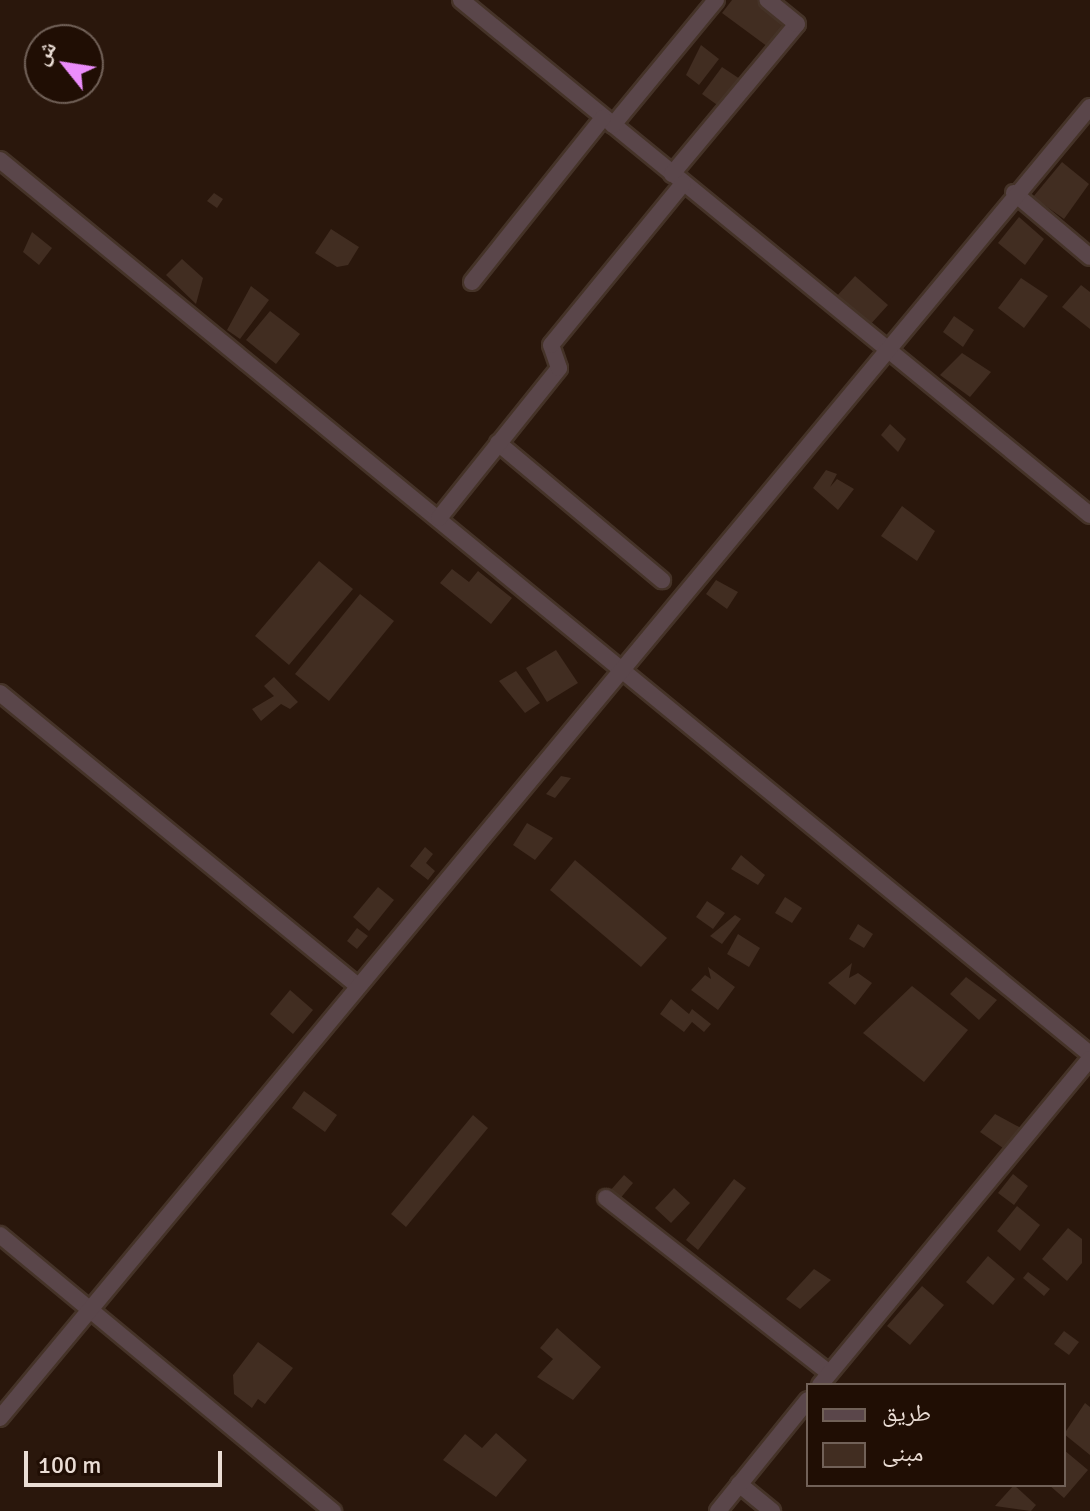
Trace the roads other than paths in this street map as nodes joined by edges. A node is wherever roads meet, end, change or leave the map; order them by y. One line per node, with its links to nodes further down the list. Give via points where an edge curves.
1 (461, 0): 5 (street)
2 (716, 0): 5 (street)
3 (767, 0): 7 (street, via 797,24)
4 (1090, 107): 8 (street)
5 (608, 122): 7 (street); 10 (street)
6 (0, 160): 14 (street)
7 (678, 179): 11 (street); 12 (street, via 551,345 559,368)
8 (1014, 193): 9 (street); 11 (street)
9 (1090, 257)
10 (472, 282)
11 (892, 349): 13 (street); 16 (street)
12 (498, 443): 14 (street); 15 (street)
13 (1090, 515)
14 (439, 518): 16 (street)
15 (662, 580)
16 (626, 666): 18 (street); 19 (street)
17 (0, 693): 18 (street)
18 (356, 984): 22 (street)
19 (1090, 1056): 23 (street)
20 (606, 1198): 23 (street)
21 (0, 1235): 22 (street)
22 (90, 1306): 25 (street); 27 (street)
23 (825, 1379)
24 (806, 1402): 26 (street)
25 (0, 1418)
26 (739, 1484): 28 (street); 29 (street)
27 (333, 1511)
28 (718, 1511)
29 (772, 1511)

